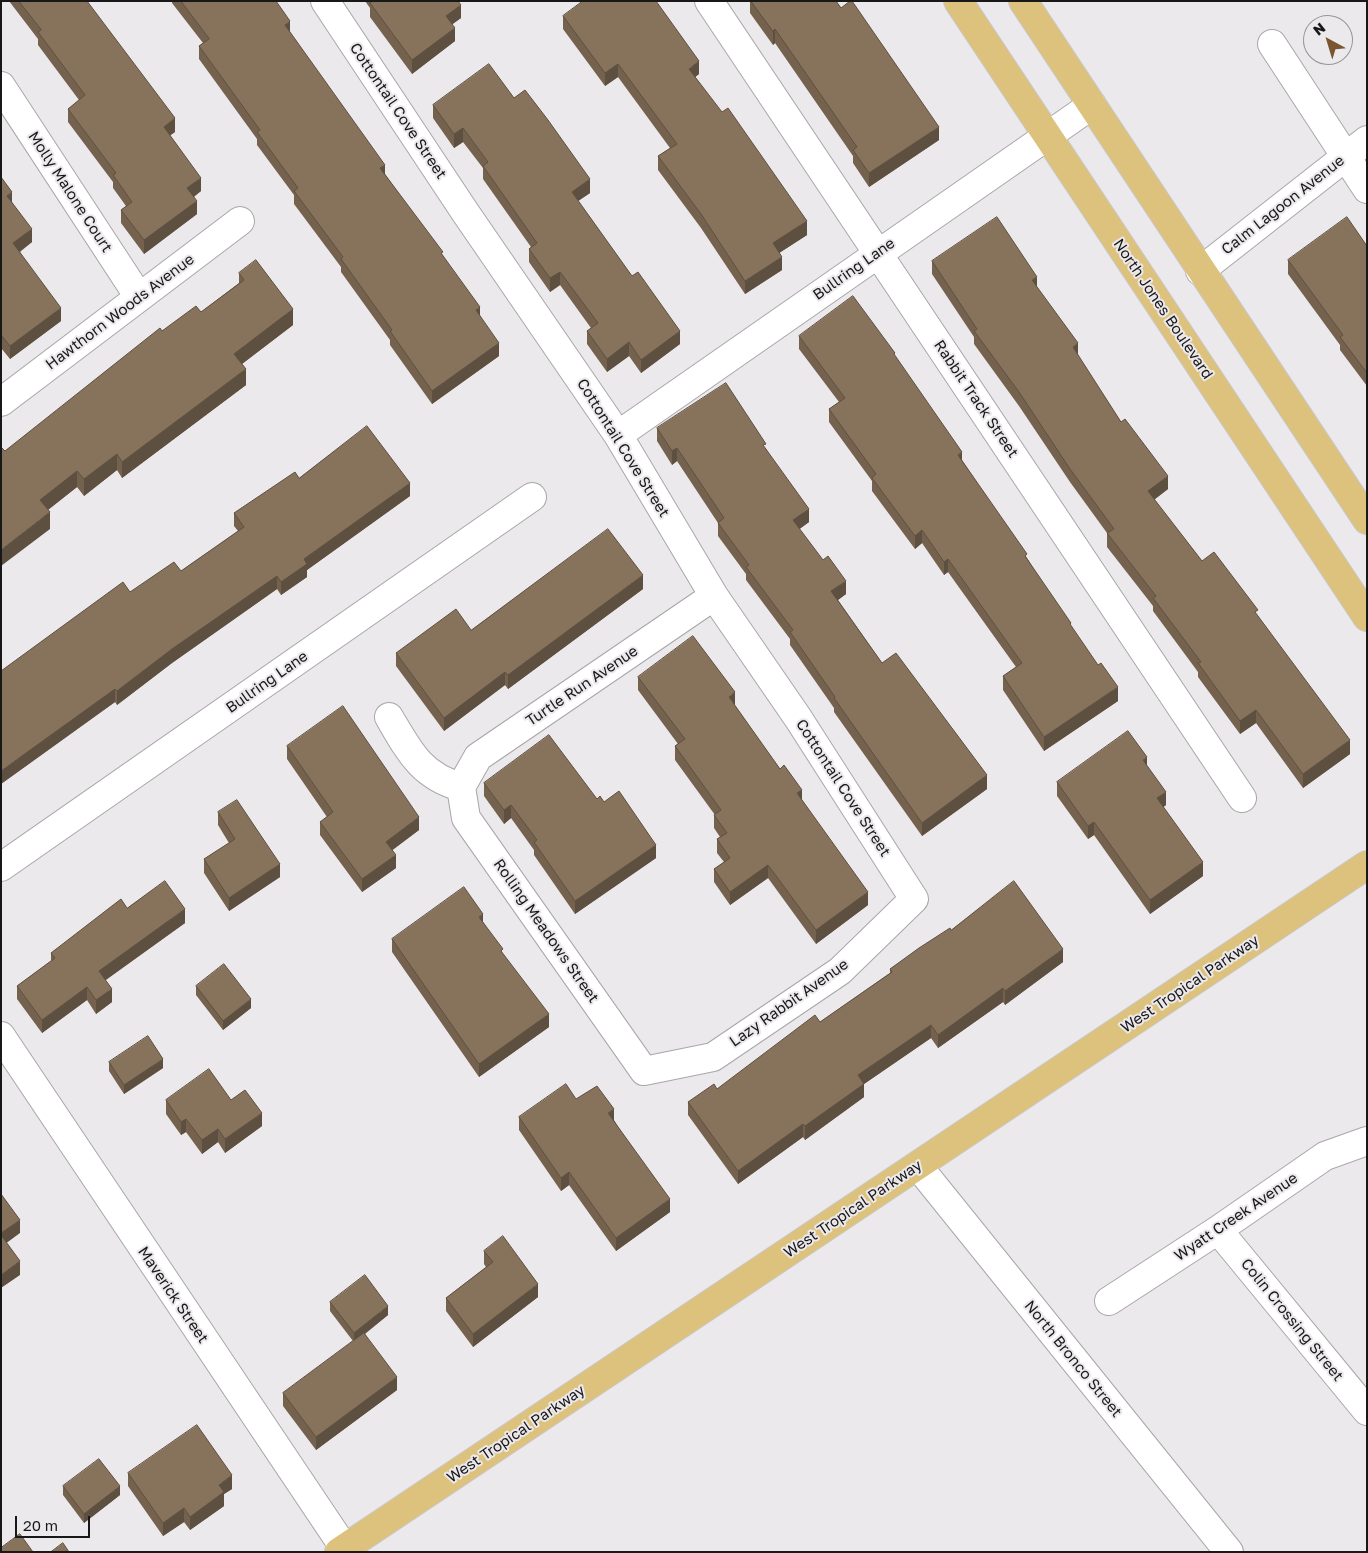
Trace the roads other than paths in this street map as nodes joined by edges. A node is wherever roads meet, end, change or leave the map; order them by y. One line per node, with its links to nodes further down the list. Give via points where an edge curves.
1 (325, 1): 17 (street, Cottontail Cove Street)
2 (708, 1): 13 (street, Rabbit Track Street)
3 (958, 1): 8 (main road, North Jones Boulevard)
4 (1023, 1): 7 (main road)
5 (1272, 44): 10 (street)
6 (1, 86): 15 (street, Molly Malone Court)
7 (1092, 105): 8 (street, Bullring Lane); 14 (main road)
8 (1048, 136): 13 (street, Bullring Lane); 21 (main road, North Jones Boulevard)
9 (1367, 140): 10 (street, Calm Lagoon Avenue)
10 (1345, 157): 11 (street); 14 (street, Calm Lagoon Avenue)
11 (1367, 189)
12 (240, 221): 15 (street, Hawthorn Woods Avenue)
13 (878, 252): 17 (street, Bullring Lane); 24 (street, Rabbit Track Street)
14 (1200, 271): 19 (main road)
15 (140, 297): 16 (street, Hawthorn Woods Avenue)
16 (1, 402)
17 (618, 436): 20 (street, Cottontail Cove Street)
18 (532, 497): 26 (street, Bullring Lane)
19 (1367, 520)
20 (714, 596): 23 (street, Turtle Run Avenue, via 478,757); 27 (street, Cottontail Cove Street, via 798,718)
21 (1367, 617)
22 (389, 717): 23 (street, via 422,766 438,778)
23 (461, 787): 29 (street, Rolling Meadows Street, via 466,818)
24 (1242, 798)
25 (1367, 866): 31 (main road, West Tropical Parkway)
26 (1, 867)
27 (914, 899): 29 (street, Lazy Rabbit Avenue, via 840,971 713,1057)
28 (1, 1036): 35 (street, Maverick Street)
29 (644, 1071)
30 (1367, 1141): 32 (street, Wyatt Creek Avenue, via 1325,1156)
31 (918, 1166): 35 (main road, West Tropical Parkway); 36 (street, North Bronco Street)
32 (1218, 1230): 33 (street, Wyatt Creek Avenue); 34 (street, Colin Crossing Street)
33 (1109, 1301)
34 (1367, 1410)
35 (343, 1550)
36 (1228, 1552)

